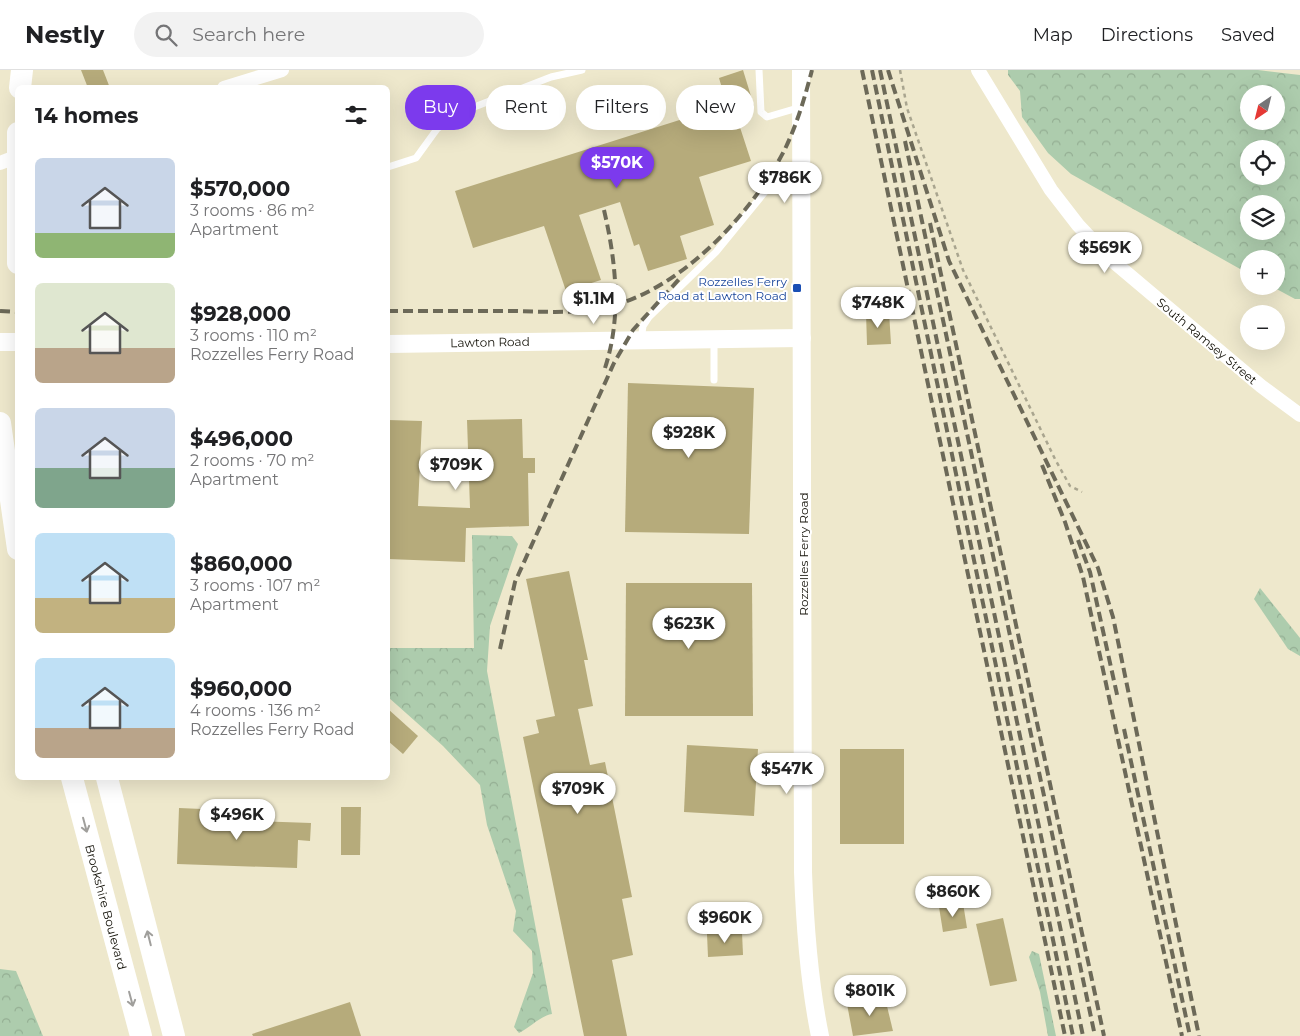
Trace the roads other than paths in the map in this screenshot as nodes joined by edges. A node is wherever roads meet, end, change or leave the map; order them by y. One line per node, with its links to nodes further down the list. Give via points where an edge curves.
1 (22, 70): 7 (highway)
2 (282, 70): 8 (street)
3 (582, 70): 12 (lane, via 526,86 459,113 437,129 416,158)
4 (760, 70): 9 (lane, via 762,112 767,117)
5 (801, 70): 9 (street, Rozzelles Ferry Road)
6 (978, 70): 22 (street, South Ramsey Street, via 1051,190 1078,225 1109,258)
7 (20, 85)
8 (234, 85)
9 (801, 107): 13 (street, Rozzelles Ferry Road)
10 (15, 144): 11 (highway)
11 (11, 158): 14 (highway)
12 (390, 166)
13 (801, 177): 15 (street, Rozzelles Ferry Road); 17 (lane, via 781,179 769,187 716,252 649,317 643,326)
14 (15, 218)
15 (802, 338): 16 (street, Lawton Road); 29 (street, Rozzelles Ferry Road, via 803,872 805,930)
16 (714, 340): 17 (street, Lawton Road); 21 (lane)
17 (641, 341): 20 (street, Lawton Road)
18 (0, 342): 19 (street)
19 (15, 342)
20 (390, 344)
21 (714, 380)
22 (1300, 415)
23 (0, 423): 24 (highway)
24 (15, 528)
25 (73, 780): 27 (highway, Brookshire Boulevard, one-way to 27)
26 (108, 780): 28 (highway, one-way to 26)
27 (141, 1036)
28 (174, 1036)
29 (820, 1036)

